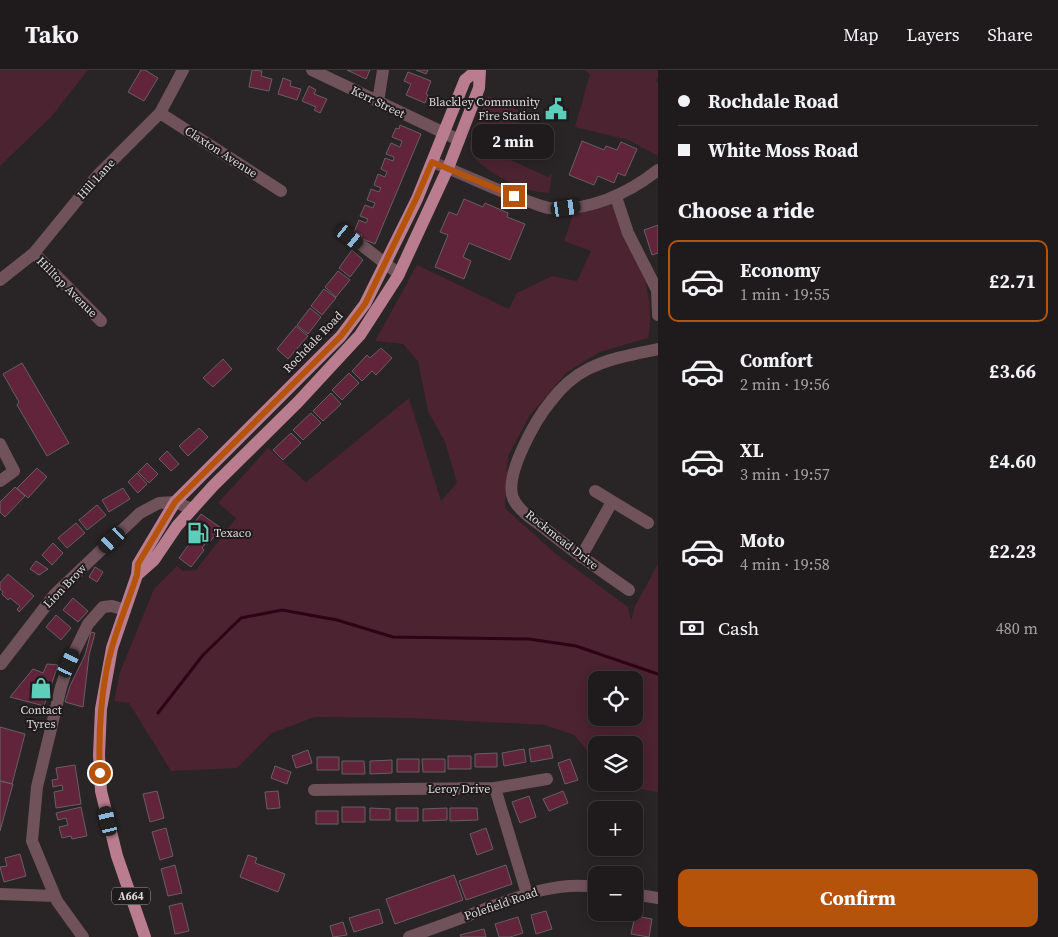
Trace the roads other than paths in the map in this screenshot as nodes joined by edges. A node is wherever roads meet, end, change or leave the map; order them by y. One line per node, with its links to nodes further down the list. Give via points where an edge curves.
1 (183, 70): 6 (street, Hill Lane)
2 (312, 70): 5 (street, Kerr Street)
3 (383, 70): 5 (street)
4 (478, 70): 7 (main road, Rochdale Road / A664, via 465,80); 8 (main road, Rochdale Road, via 479,88)
5 (378, 102): 7 (street, Kerr Street)
6 (160, 113): 12 (street, Claxton Avenue); 15 (street, Hill Lane, via 97,176)
7 (443, 134): 8 (street, Kerr Street); 9 (main road, Rochdale Road / A664)
8 (459, 140): 10 (main road, Rochdale Road)
9 (432, 162): 10 (street); 16 (main road, Rochdale Road / A664)
10 (448, 168): 13 (street, via 548,208 588,205); 17 (main road, Rochdale Road)
11 (658, 170): 13 (street)
12 (281, 192)
13 (616, 196): 19 (street, via 628,233)
14 (350, 237): 16 (street)
15 (34, 252): 18 (street, Hill Lane); 21 (street, Hilltop Avenue)
16 (384, 264): 17 (street); 26 (main road, Rochdale Road / A664, via 365,304 341,336)
17 (399, 274): 28 (main road, Rochdale Road, via 360,335)
18 (0, 280)
19 (658, 290): 20 (street)
20 (658, 315)
21 (101, 321)
22 (658, 349): 30 (street, Rockmead Drive, via 622,356 588,369 567,383 545,408 521,451 512,481 512,496 533,519)
23 (0, 444): 24 (street, via 14,471)
24 (0, 481)
25 (595, 491): 27 (street)
26 (175, 502): 28 (street); 31 (main road, Rochdale Road / A664, via 145,550); 34 (street, Lion Brow, via 159,503 140,513 55,594)
27 (612, 502): 29 (street); 30 (street)
28 (192, 509): 31 (main road, Rochdale Road, via 154,560)
29 (648, 523)
30 (581, 557): 32 (street, Rockmead Drive)
31 (137, 575): 33 (main road, Rochdale Road / A664)
32 (629, 590)
33 (125, 610): 41 (street, via 106,606 98,611 77,645 61,687 37,787 32,841); 45 (main road, Rochdale Road / A664, via 108,666 99,755 102,791 114,842)
34 (1, 664)
35 (547, 779): 36 (street)
36 (496, 788): 37 (street, Leroy Drive); 40 (street, Leroy Drive)
37 (314, 790)
38 (588, 886): 40 (street, Polefield Road, via 556,887)
39 (0, 894): 41 (street)
40 (527, 894): 46 (street, Polefield Road)
41 (55, 896): 44 (street)
42 (643, 896): 43 (street)
43 (658, 898)
44 (83, 937)
45 (145, 937)
46 (409, 937)

